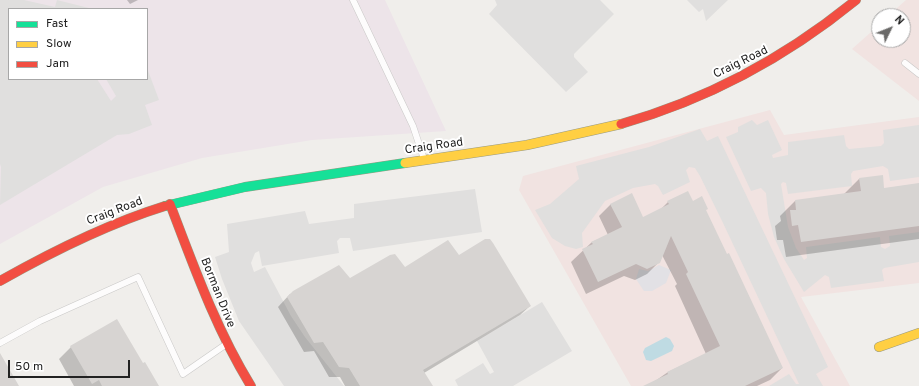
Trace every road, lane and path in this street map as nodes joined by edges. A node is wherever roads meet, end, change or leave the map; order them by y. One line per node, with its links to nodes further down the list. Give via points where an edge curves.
1 (353, 0): 5 (lane, via 413,126)
2 (856, 0): 5 (main road, Craig Road, via 784,55 737,79 660,111 558,140)
3 (905, 63): 4 (lane)
4 (919, 74)
5 (425, 161): 6 (main road, Craig Road, via 218,192)
6 (170, 204): 7 (main road, Craig Road, via 70,243); 10 (main road, Borman Drive, via 201,291)
7 (0, 281)
8 (919, 333): 11 (main road)
9 (0, 343): 10 (lane, via 40,321 138,277 183,374)
10 (226, 345): 12 (main road, Borman Drive)
11 (879, 347)
12 (251, 386)

